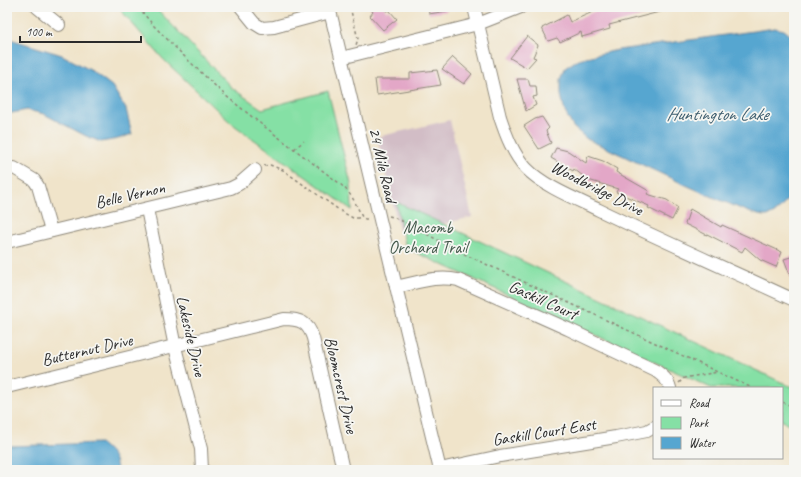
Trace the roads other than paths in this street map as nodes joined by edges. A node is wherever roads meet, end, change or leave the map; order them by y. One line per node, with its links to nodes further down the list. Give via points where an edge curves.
1 (37, 7): 7 (street)
2 (241, 7): 5 (street, via 254,23 262,28 274,27)
3 (474, 7): 6 (street, Woodbridge Drive)
4 (520, 7): 6 (street)
5 (329, 10): 8 (street, 24 Mile Road)
6 (478, 24): 8 (street); 15 (street, Woodbridge Drive, via 500,117 515,154 525,168 551,186 615,218)
7 (59, 25)
8 (341, 58): 14 (street, 24 Mile Road)
9 (14, 168): 12 (street, via 30,176 38,186)
10 (255, 170): 11 (street, Belle Vernon, via 231,188)
11 (147, 209): 12 (street, Belle Vernon); 16 (street, Lakeside Drive)
12 (51, 231): 13 (street, Belle Vernon)
13 (7, 242)
14 (396, 287): 17 (street, Gaskill Court, via 440,278 458,280 656,372); 22 (street, 24 Mile Road)
15 (794, 300)
16 (175, 346): 18 (street, Butternut Drive); 20 (street, Lakeside Drive, via 201,450); 21 (street, Bloomcrest Drive, via 284,320 294,319 304,323 313,338)
17 (672, 386)
18 (7, 387)
19 (653, 428): 22 (street, Gaskill Court East, via 616,438 500,456)
20 (202, 470)
21 (343, 470)
22 (440, 470)

